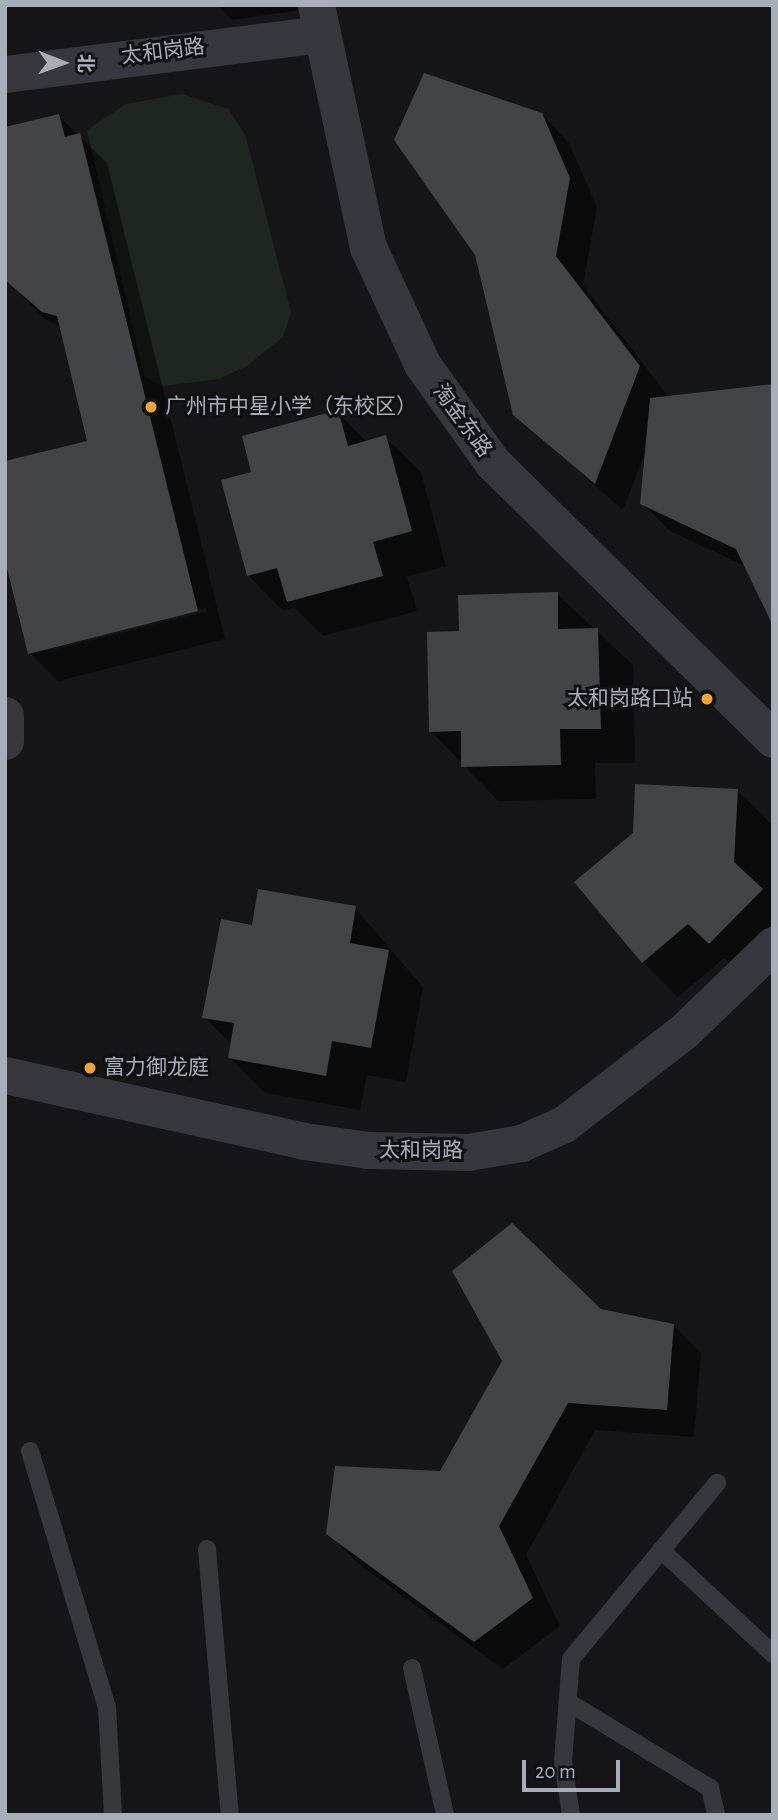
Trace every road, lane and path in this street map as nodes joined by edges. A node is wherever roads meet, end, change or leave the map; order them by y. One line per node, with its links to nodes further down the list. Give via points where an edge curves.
1 (318, 20): 2 (street, 太和岗路); 4 (street, 淘金东路, via 368,247 422,364 493,463)
2 (5, 74)
3 (5, 715): 5 (street)
4 (773, 739)
5 (5, 741)
6 (773, 945): 7 (street, 太和岗路, via 684,1031 564,1124 521,1143 468,1152 304,1141)
7 (5, 1074)
8 (30, 1451): 15 (lane, via 107,1707)
9 (717, 1483): 11 (lane)
10 (207, 1549): 16 (lane)
11 (661, 1550): 12 (lane); 14 (lane, via 571,1659)
12 (773, 1654)
13 (412, 1668): 17 (lane)
14 (568, 1702): 18 (lane, via 563,1762); 19 (lane, via 710,1788)
15 (113, 1815)
16 (230, 1815)
17 (445, 1815)
18 (570, 1815)
19 (716, 1815)

